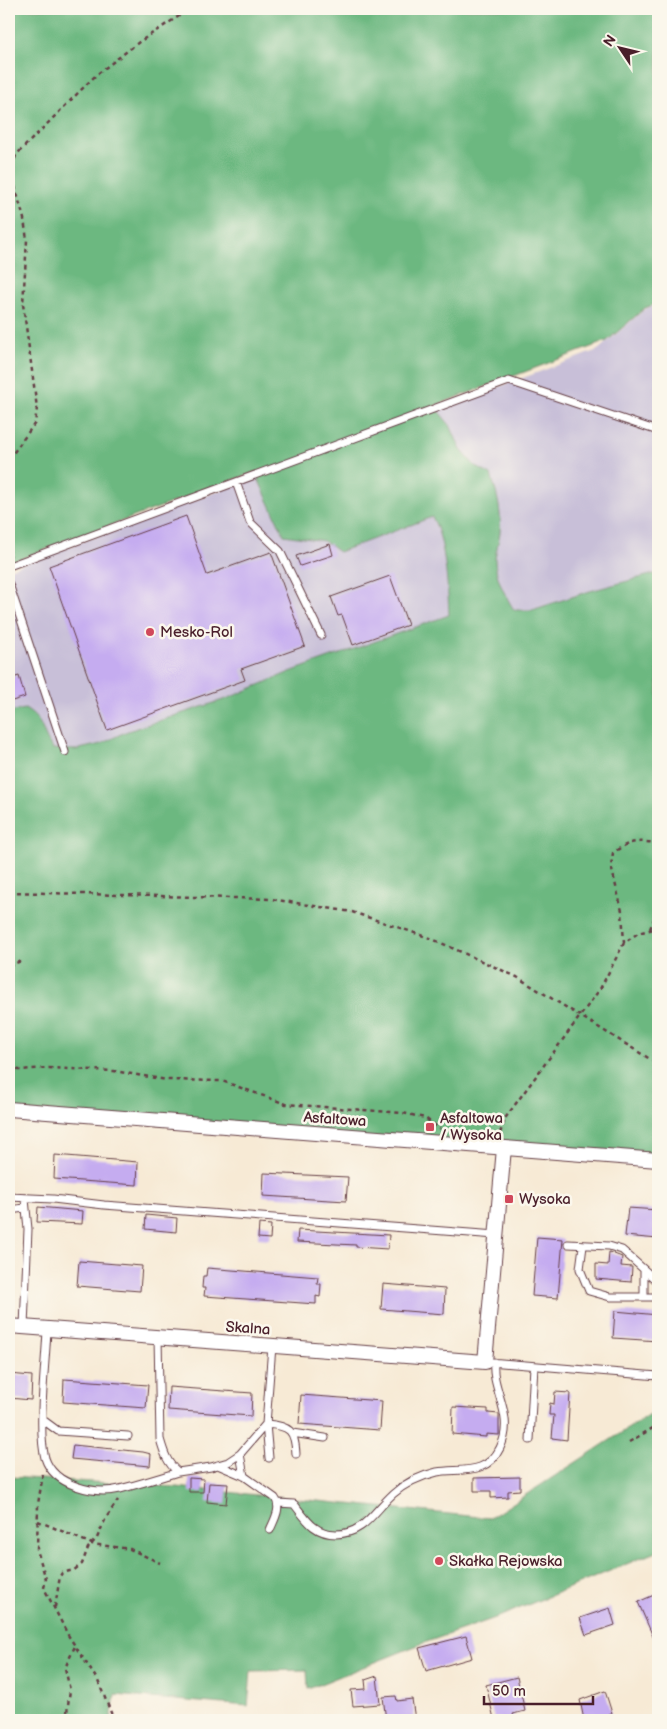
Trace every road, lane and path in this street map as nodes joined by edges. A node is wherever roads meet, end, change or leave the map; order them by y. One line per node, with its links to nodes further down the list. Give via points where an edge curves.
1 (190, 9): 3 (path, via 96,75 16,155 11,172 27,240 24,304 37,408 35,422)
2 (658, 431): 4 (lane, via 509,381)
3 (9, 459)
4 (236, 482): 5 (lane); 7 (lane, via 250,522 280,551)
5 (9, 566)
6 (9, 584): 8 (lane)
7 (321, 635)
8 (65, 752)
9 (658, 843): 14 (path, via 626,843 613,853 611,866 622,911)
10 (9, 892): 17 (path, via 271,899 352,912 430,938 517,977)
11 (658, 908): 13 (path)
12 (658, 928): 13 (path)
13 (650, 929): 14 (path)
14 (624, 943): 17 (path, via 600,989)
15 (21, 961): 16 (path)
16 (9, 966)
17 (580, 1015): 18 (path); 22 (path, via 506,1117)
18 (658, 1064)
19 (9, 1067): 21 (path, via 19,1070 114,1071 167,1080 222,1082 286,1104 418,1116)
20 (9, 1110): 23 (street, Asfaltowa)
21 (441, 1130)
22 (500, 1134)
23 (504, 1148): 24 (street, Asfaltowa); 29 (street)
24 (658, 1160)
25 (9, 1197): 26 (lane)
26 (25, 1199): 27 (lane); 29 (lane)
27 (25, 1208): 28 (lane); 37 (lane, via 28,1229)
28 (9, 1210)
29 (496, 1235): 41 (street)
30 (568, 1244): 31 (lane)
31 (583, 1246): 32 (lane, via 608,1246 622,1250); 34 (lane, via 580,1269 589,1291 610,1297)
32 (644, 1271): 33 (lane); 34 (lane)
33 (658, 1282)
34 (644, 1297): 35 (lane)
35 (658, 1297)
36 (9, 1326): 37 (street, Skalna)
37 (24, 1327): 38 (street, Skalna)
38 (47, 1329): 39 (street, Skalna); 44 (lane)
39 (158, 1337): 40 (street, Skalna); 57 (lane, via 160,1439 164,1456)
40 (272, 1346): 41 (street, Skalna); 45 (lane)
41 (489, 1362): 42 (lane); 60 (lane, via 505,1411 503,1441 499,1450 478,1468 436,1472 413,1480 392,1495 370,1521 349,1532 335,1534 318,1530 307,1522 294,1504)
42 (534, 1366): 43 (lane); 50 (lane)
43 (658, 1376)
44 (43, 1420): 48 (lane, via 58,1432); 54 (lane)
45 (266, 1424): 47 (lane, via 283,1426); 52 (lane); 55 (lane)
46 (658, 1425): 51 (path)
47 (292, 1433): 49 (lane); 53 (lane)
48 (128, 1436)
49 (325, 1438)
50 (530, 1440)
51 (628, 1442)
52 (240, 1454): 56 (lane); 58 (lane)
53 (296, 1454)
54 (45, 1457): 59 (lane, via 57,1475 83,1488 104,1490); 61 (path)
55 (269, 1458)
56 (218, 1465): 57 (lane); 58 (lane)
57 (178, 1472): 59 (lane)
58 (244, 1476): 60 (lane, via 257,1483)
59 (133, 1485): 63 (path, via 113,1507)
60 (278, 1503): 62 (lane)
61 (38, 1521): 63 (path); 65 (path, via 37,1550 46,1579 44,1588)
62 (270, 1530)
63 (92, 1544): 64 (path, via 130,1549); 65 (path, via 78,1568 60,1576)
64 (160, 1563)
65 (55, 1609): 66 (path)
66 (75, 1646): 67 (path, via 65,1668 70,1690); 68 (path, via 98,1681)
67 (66, 1720)
68 (114, 1720)

